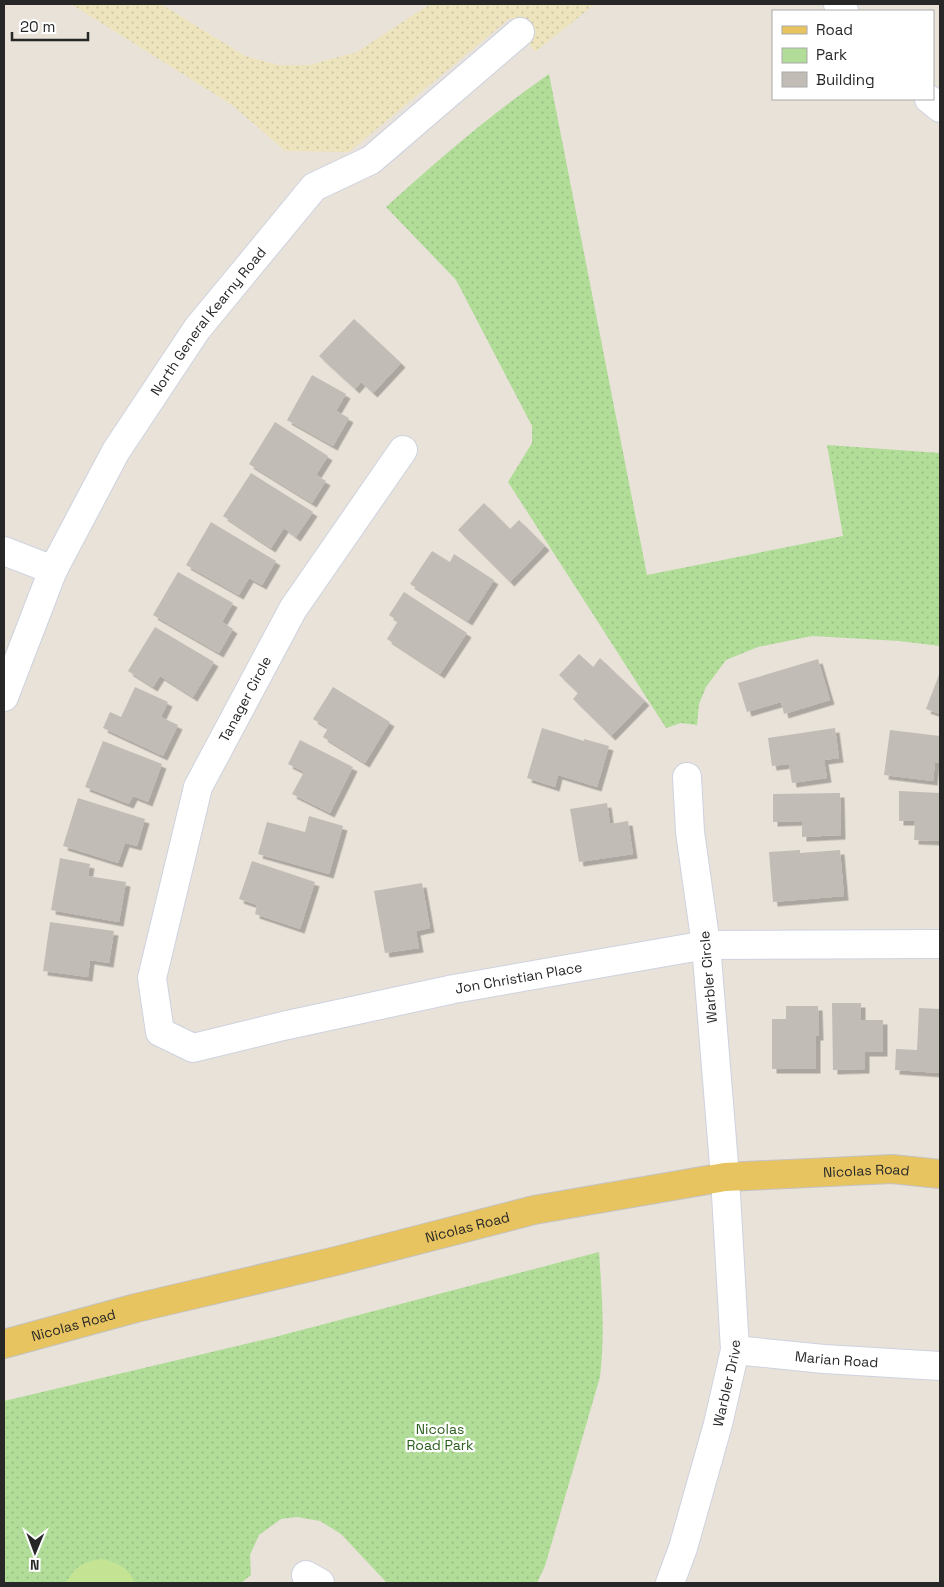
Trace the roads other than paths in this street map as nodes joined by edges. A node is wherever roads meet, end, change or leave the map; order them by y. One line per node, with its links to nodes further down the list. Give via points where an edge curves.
1 (520, 32): 6 (street, North General Kearny Road, via 371,160 314,187 197,329 116,451)
2 (930, 100): 3 (street)
3 (940, 108)
4 (403, 450): 11 (street, Tanager Circle, via 293,609 198,787)
5 (4, 551): 6 (street)
6 (53, 570): 7 (street, North General Kearny Road)
7 (4, 697)
8 (687, 777): 10 (street, Warbler Circle, via 690,832)
9 (940, 944): 10 (street, Jon Christian Place)
10 (706, 945): 11 (street, Jon Christian Place, via 454,989 194,1048 160,1032); 13 (street, Warbler Circle)
11 (152, 978)
12 (940, 1174): 13 (main road, Nicolas Road, via 892,1169)
13 (725, 1177): 14 (main road, Nicolas Road, via 534,1210 136,1308); 15 (street, Warbler Drive)
14 (4, 1344)
15 (735, 1350): 16 (street, Marian Road); 17 (street, Warbler Drive, via 718,1424)
16 (940, 1366)
17 (670, 1583)

